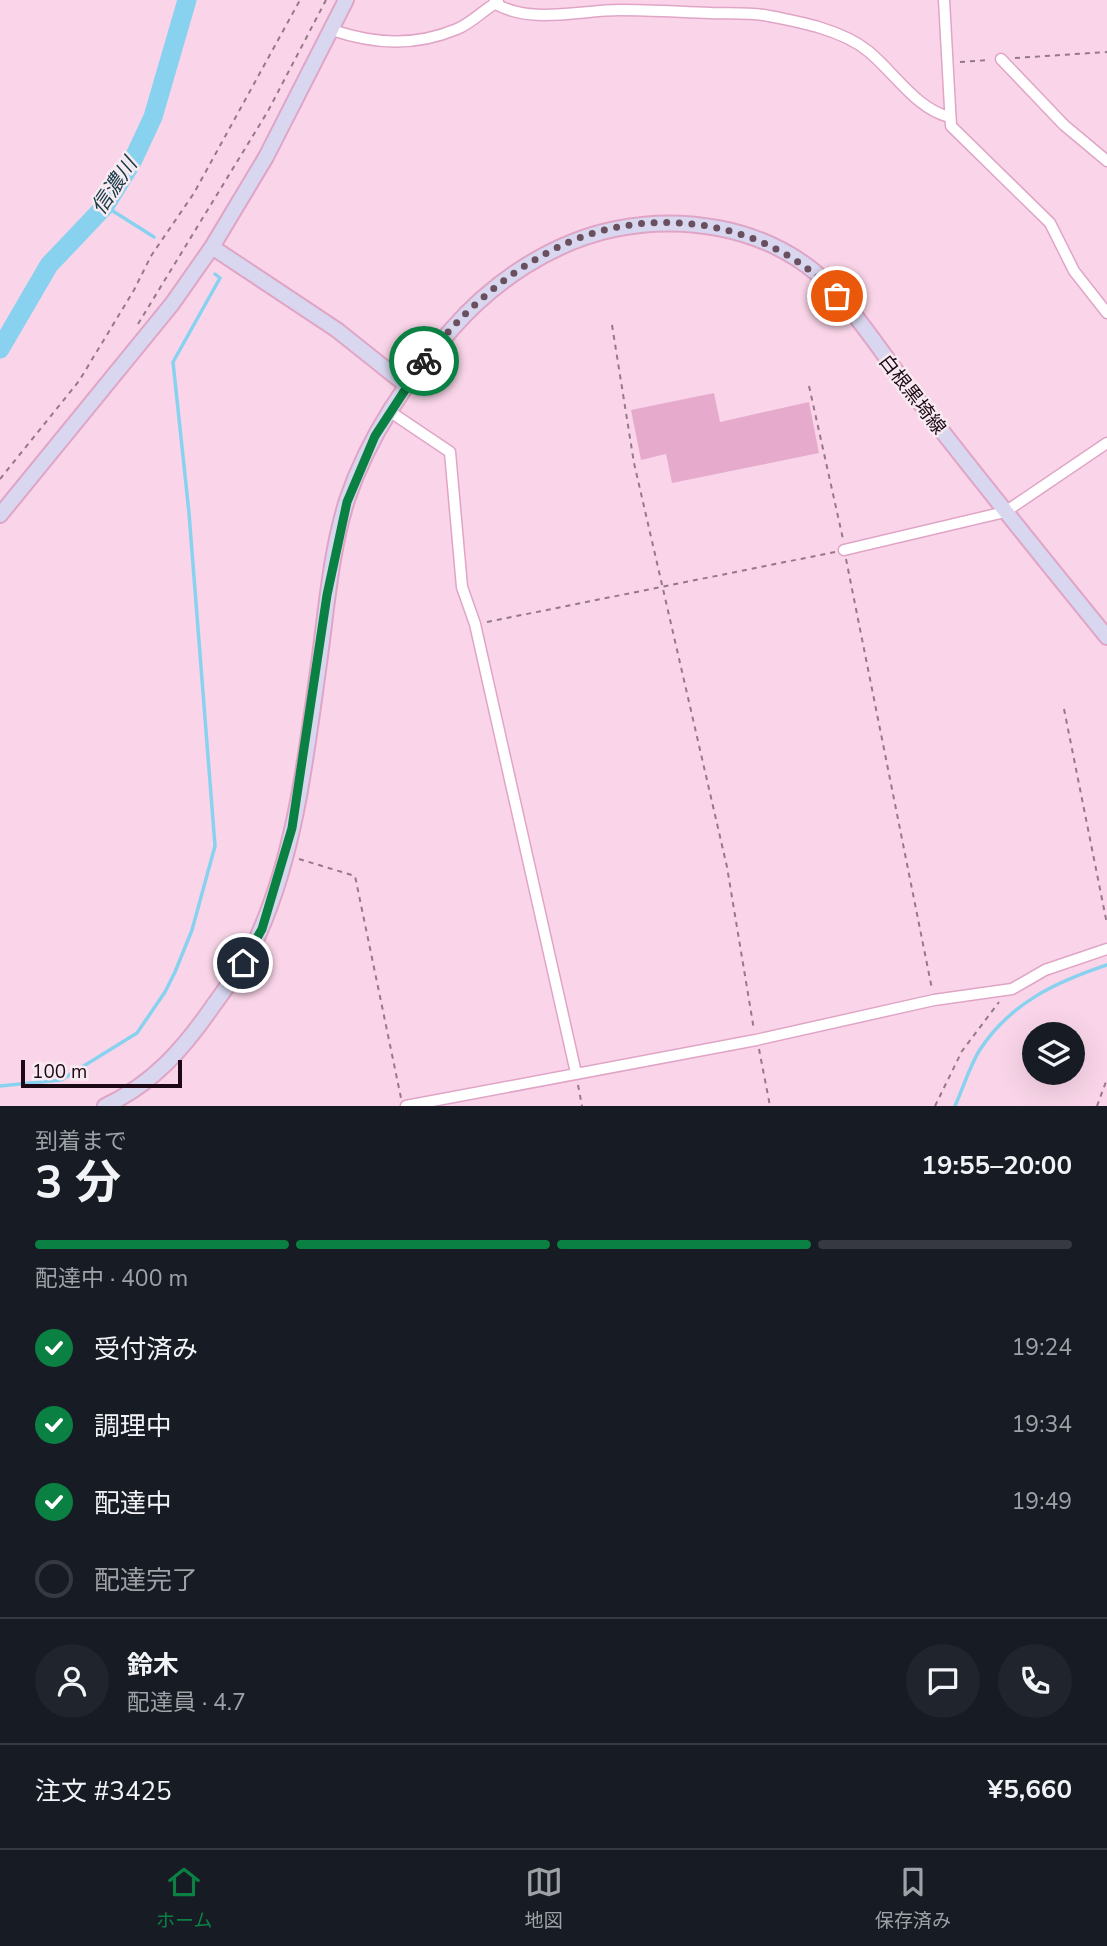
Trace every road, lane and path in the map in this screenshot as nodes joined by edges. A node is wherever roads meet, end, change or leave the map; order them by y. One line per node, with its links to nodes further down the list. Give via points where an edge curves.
1 (300, 0): 20 (path, via 194,193 151,256 79,381)
2 (326, 0): 14 (path, via 268,111)
3 (346, 0): 6 (main road)
4 (944, 0): 9 (street)
5 (498, 2): 6 (street, via 457,29 420,39 381,43); 10 (street, via 506,10 551,15 618,10 718,13 766,15 808,25 866,50 915,97)
6 (332, 30): 12 (main road, via 266,157)
7 (1107, 52): 8 (path)
8 (1001, 59): 9 (path); 11 (street, via 1064,125)
9 (948, 62): 10 (street)
10 (950, 117): 13 (street, via 951,126 966,142 1050,223 1074,271)
11 (1107, 161)
12 (212, 247): 16 (main road, via 337,330); 22 (main road, via 172,304)
13 (1106, 310)
14 (139, 324)
15 (612, 325): 24 (path, via 634,463)
16 (406, 385): 18 (main road, 白根黒埼線); 21 (main road, 白根黒埼線, via 484,297 567,243 652,223 712,227 772,245 819,276)
17 (810, 386): 23 (path)
18 (389, 411): 25 (street, via 450,452 462,587); 28 (main road, 白根黒埼線, via 356,477 338,535 298,799)
19 (1107, 443): 21 (street)
20 (0, 479)
21 (1005, 512): 23 (street); 26 (main road, 白根黒埼線)
22 (0, 515)
23 (844, 550): 24 (path); 32 (path)
24 (662, 587): 25 (path); 33 (path, via 725,854)
25 (475, 624): 34 (street)
26 (1107, 636)
27 (1064, 709): 29 (path)
28 (285, 855): 36 (main road, 白根黒埼線, via 253,947 194,1034 155,1076); 37 (path, via 355,876)
29 (1107, 924)
30 (1107, 949): 31 (street, via 1045,970)
31 (1012, 989): 32 (street); 40 (path, via 962,1051)
32 (934, 1000): 33 (street)
33 (756, 1040): 34 (street); 39 (path)
34 (576, 1073): 37 (street); 38 (path)
35 (1107, 1079): 41 (path)
36 (105, 1106)
37 (404, 1106)
38 (582, 1106)
39 (771, 1106)
40 (935, 1106)
41 (1097, 1106)

